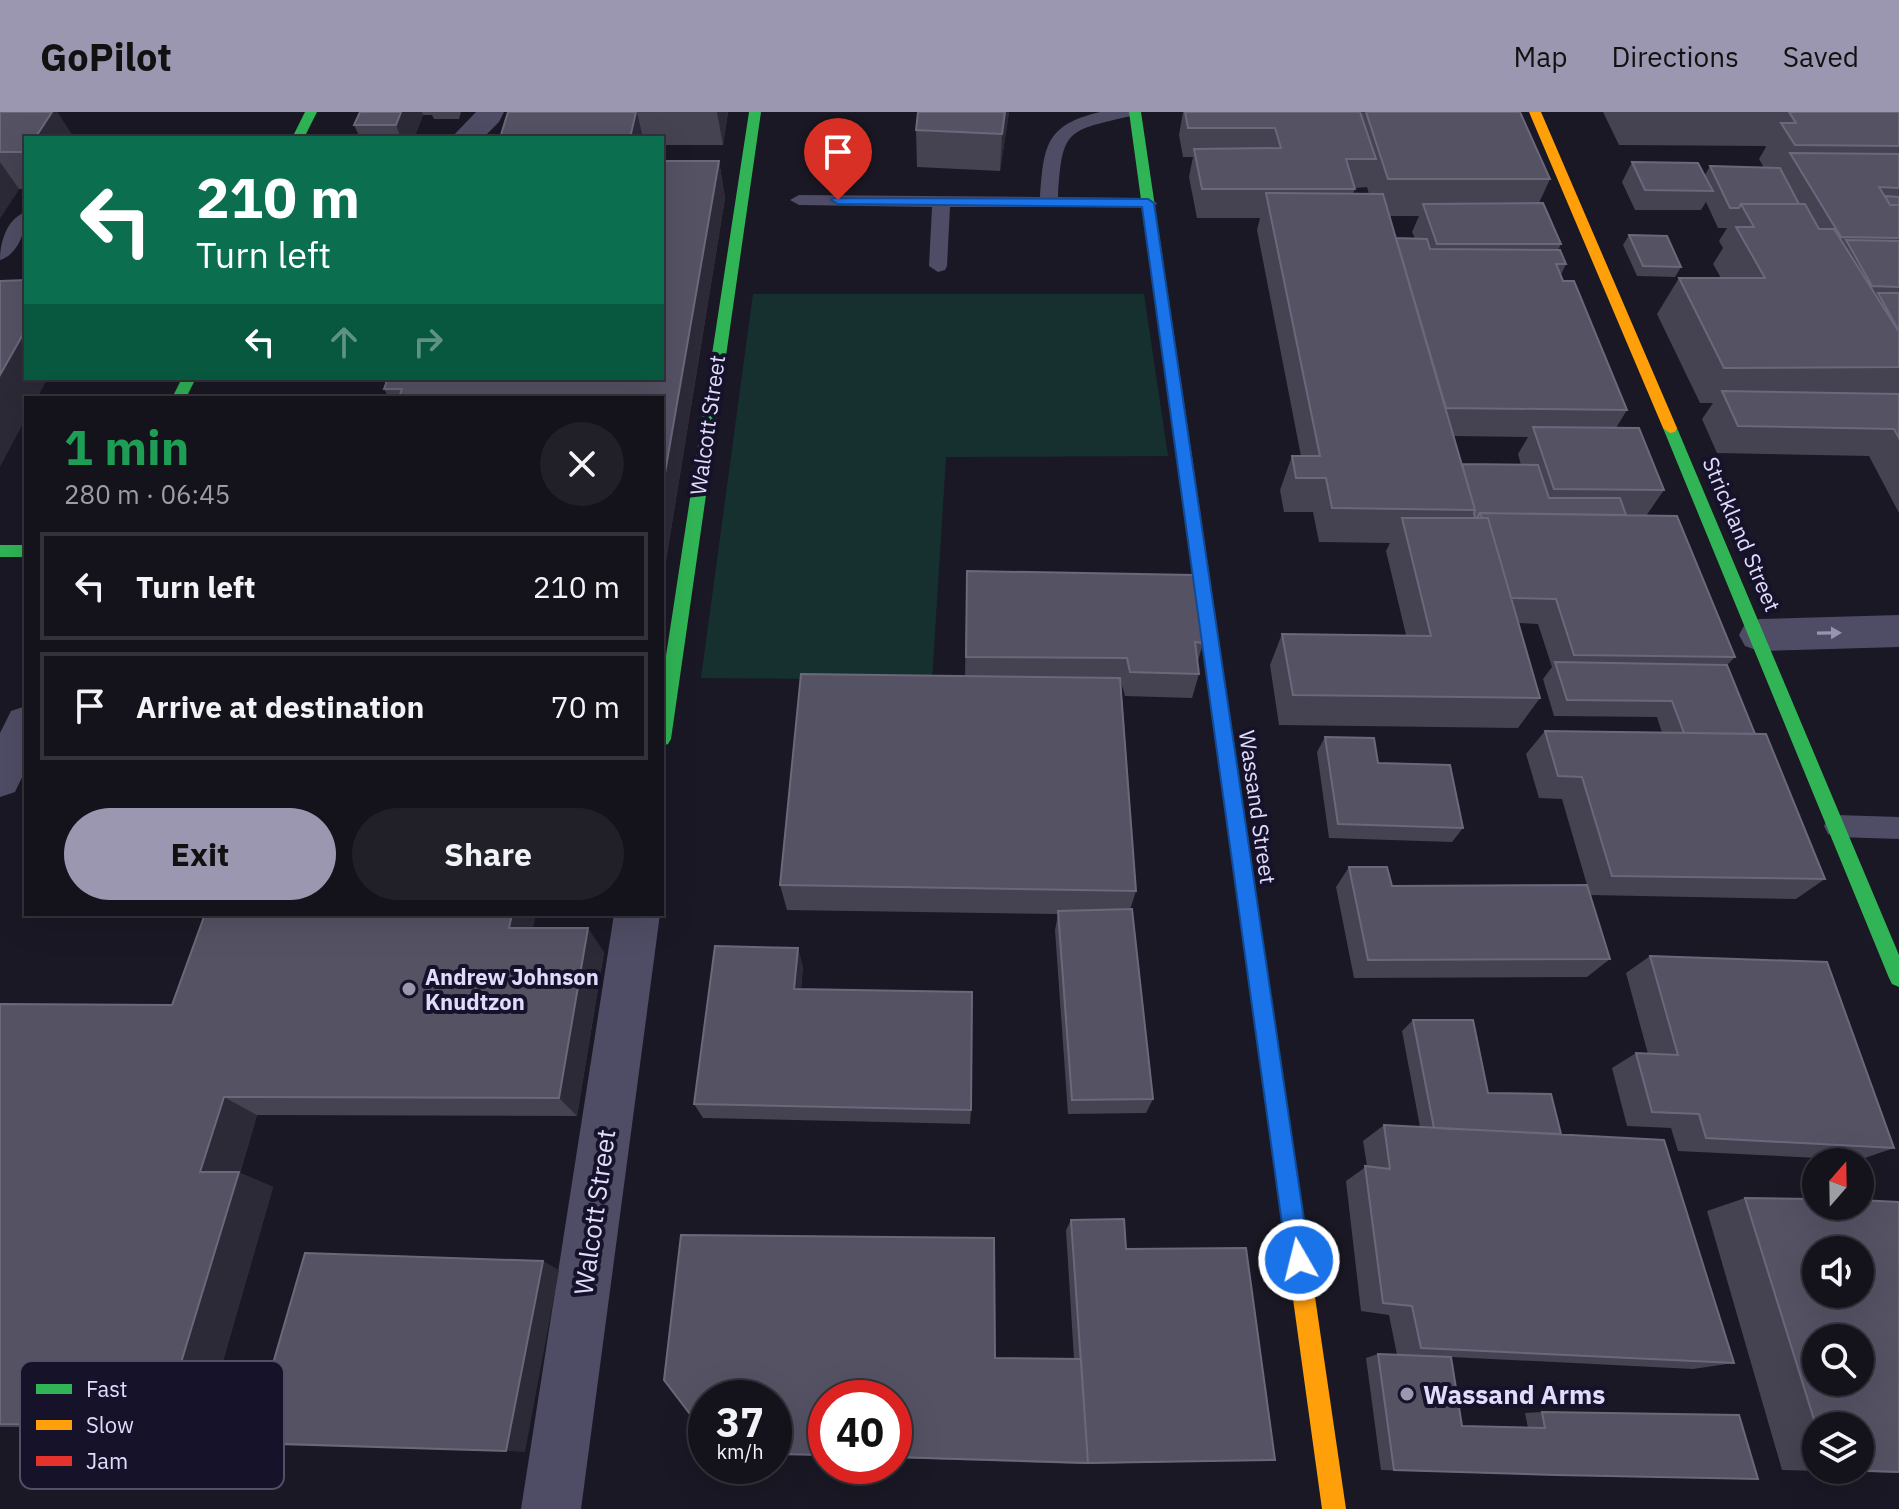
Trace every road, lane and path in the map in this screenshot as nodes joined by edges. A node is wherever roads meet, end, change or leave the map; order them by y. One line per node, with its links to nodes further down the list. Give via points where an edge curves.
1 (311, 112): 7 (street)
2 (490, 112): 8 (street)
3 (755, 112): 20 (street, Walcott Street)
4 (1125, 112): 11 (lane, via 1090,119 1065,132 1056,143)
5 (1135, 112): 12 (street, Wassand Street)
6 (1535, 112): 19 (street, Strickland Street)
7 (299, 136)
8 (468, 136)
9 (799, 200): 10 (lane)
10 (941, 201): 11 (lane); 15 (lane)
11 (1049, 202): 12 (lane)
12 (1148, 203): 28 (street, Wassand Street)
13 (24, 221): 14 (lane)
14 (0, 254)
15 (938, 266)
16 (0, 551): 17 (street)
17 (24, 551)
18 (1899, 631): 19 (street, one-way to 18)
19 (1759, 635): 23 (street, Strickland Street)
20 (664, 726)
21 (24, 727): 22 (street)
22 (0, 779)
23 (1837, 826): 24 (lane); 26 (street, Strickland Street)
24 (1899, 828)
25 (637, 916): 27 (street, Walcott Street)
26 (1899, 978)
27 (551, 1509)
28 (1334, 1509)

